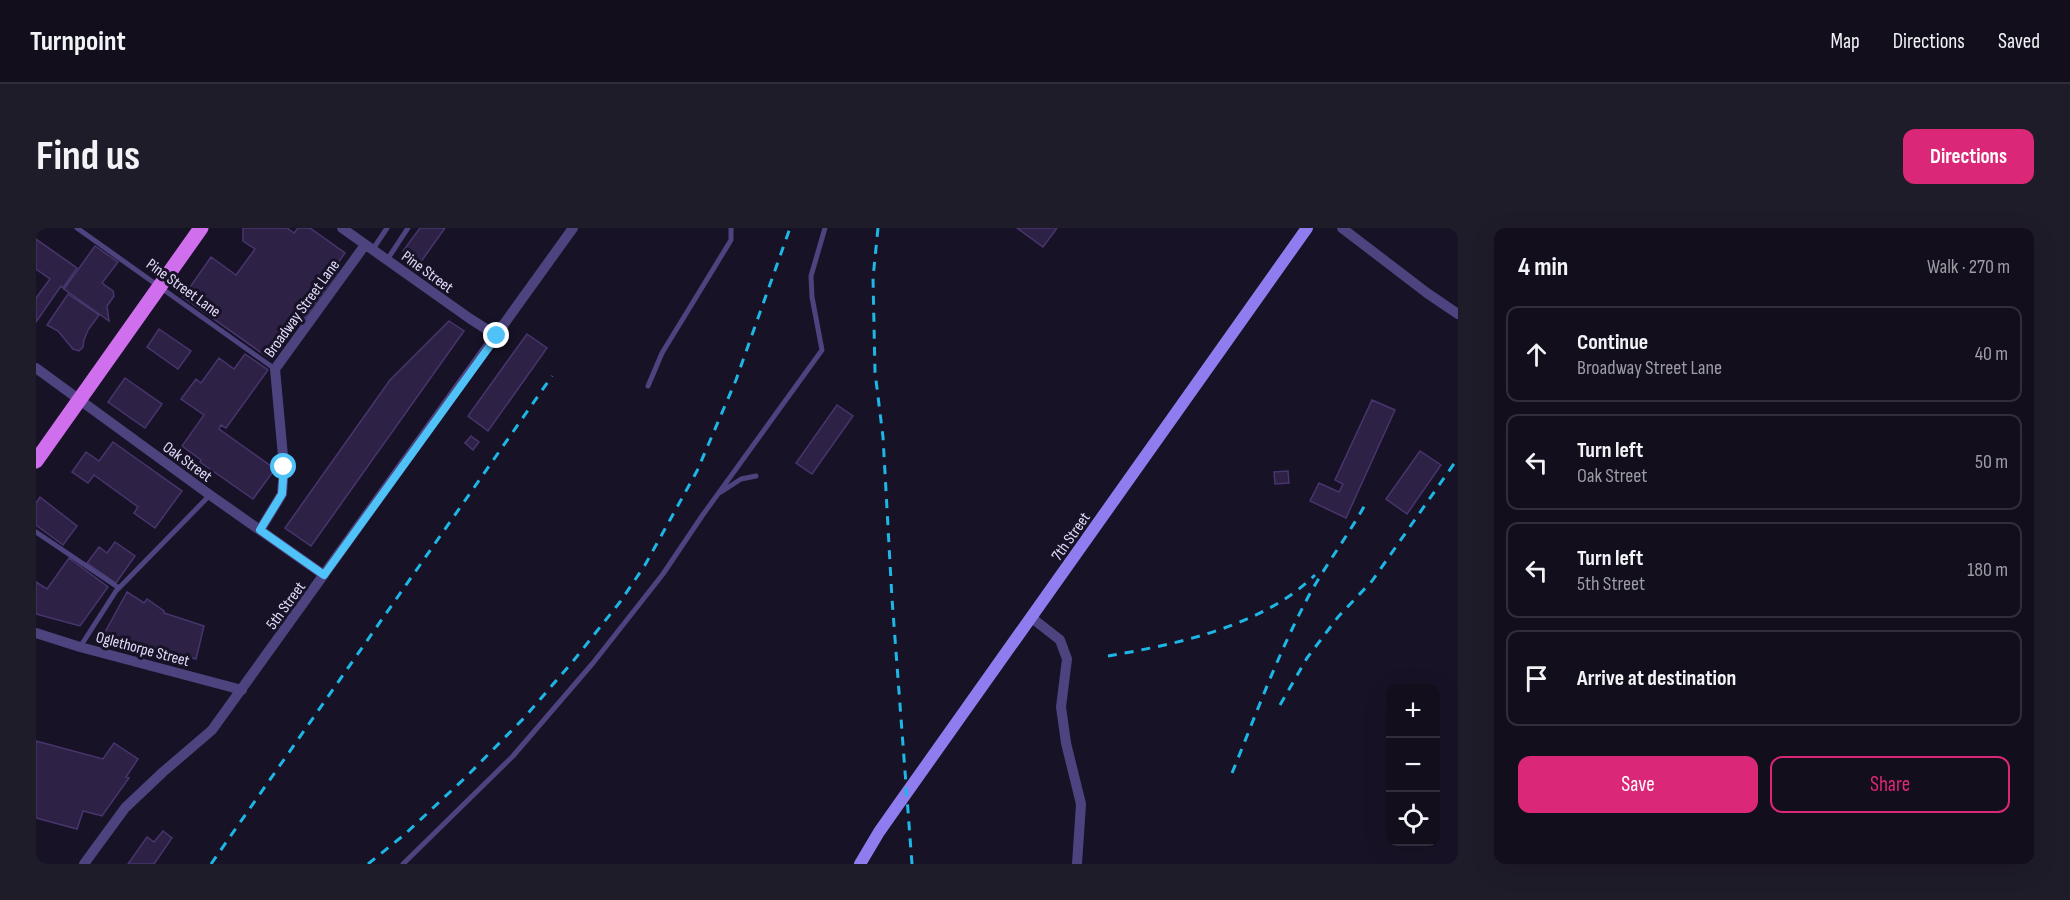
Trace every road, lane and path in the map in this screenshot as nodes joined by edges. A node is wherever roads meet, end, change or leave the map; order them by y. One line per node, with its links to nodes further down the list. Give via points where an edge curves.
1 (77, 228): 13 (lane, Pine Street Lane)
2 (201, 228): 13 (main road)
3 (342, 228): 11 (street, Pine Street)
4 (387, 228): 11 (lane)
5 (408, 228): 12 (lane)
6 (573, 228): 15 (street, 5th Street)
7 (732, 228): 18 (lane, via 732,240 662,352)
8 (825, 228): 23 (lane, via 811,276 822,350)
9 (1307, 228): 28 (street, 7th Street)
10 (1342, 228): 14 (street)
11 (369, 247): 12 (street, Pine Street); 17 (street, Broadway Street Lane)
12 (387, 260): 15 (street, Pine Street)
13 (159, 287): 17 (lane, Pine Street Lane); 19 (main road)
14 (1458, 314)
15 (497, 336): 26 (street, 5th Street)
16 (36, 368): 19 (street, Oak Street)
17 (274, 369): 24 (street, Broadway Street Lane, via 284,467 282,494)
18 (648, 386)
19 (80, 399): 20 (main road); 22 (street, Oak Street)
20 (36, 461)
21 (756, 476): 23 (lane, via 741,479)
22 (210, 495): 24 (street, Oak Street); 27 (lane)
23 (715, 497): 33 (lane, via 663,574 593,663 513,756)
24 (260, 530): 26 (street, Oak Street)
25 (36, 532): 27 (lane)
26 (324, 575): 31 (street, 5th Street)
27 (119, 588): 30 (lane)
28 (1032, 618): 34 (street, 7th Street); 35 (street, via 1060,640 1067,659 1061,707 1081,804)
29 (37, 635): 30 (street, Oglethorpe Street)
30 (80, 646): 31 (street, Oglethorpe Street)
31 (242, 690): 32 (street, 5th Street, via 212,730 125,808)
32 (84, 864)
33 (403, 864)
34 (860, 864)
35 (1077, 864)

